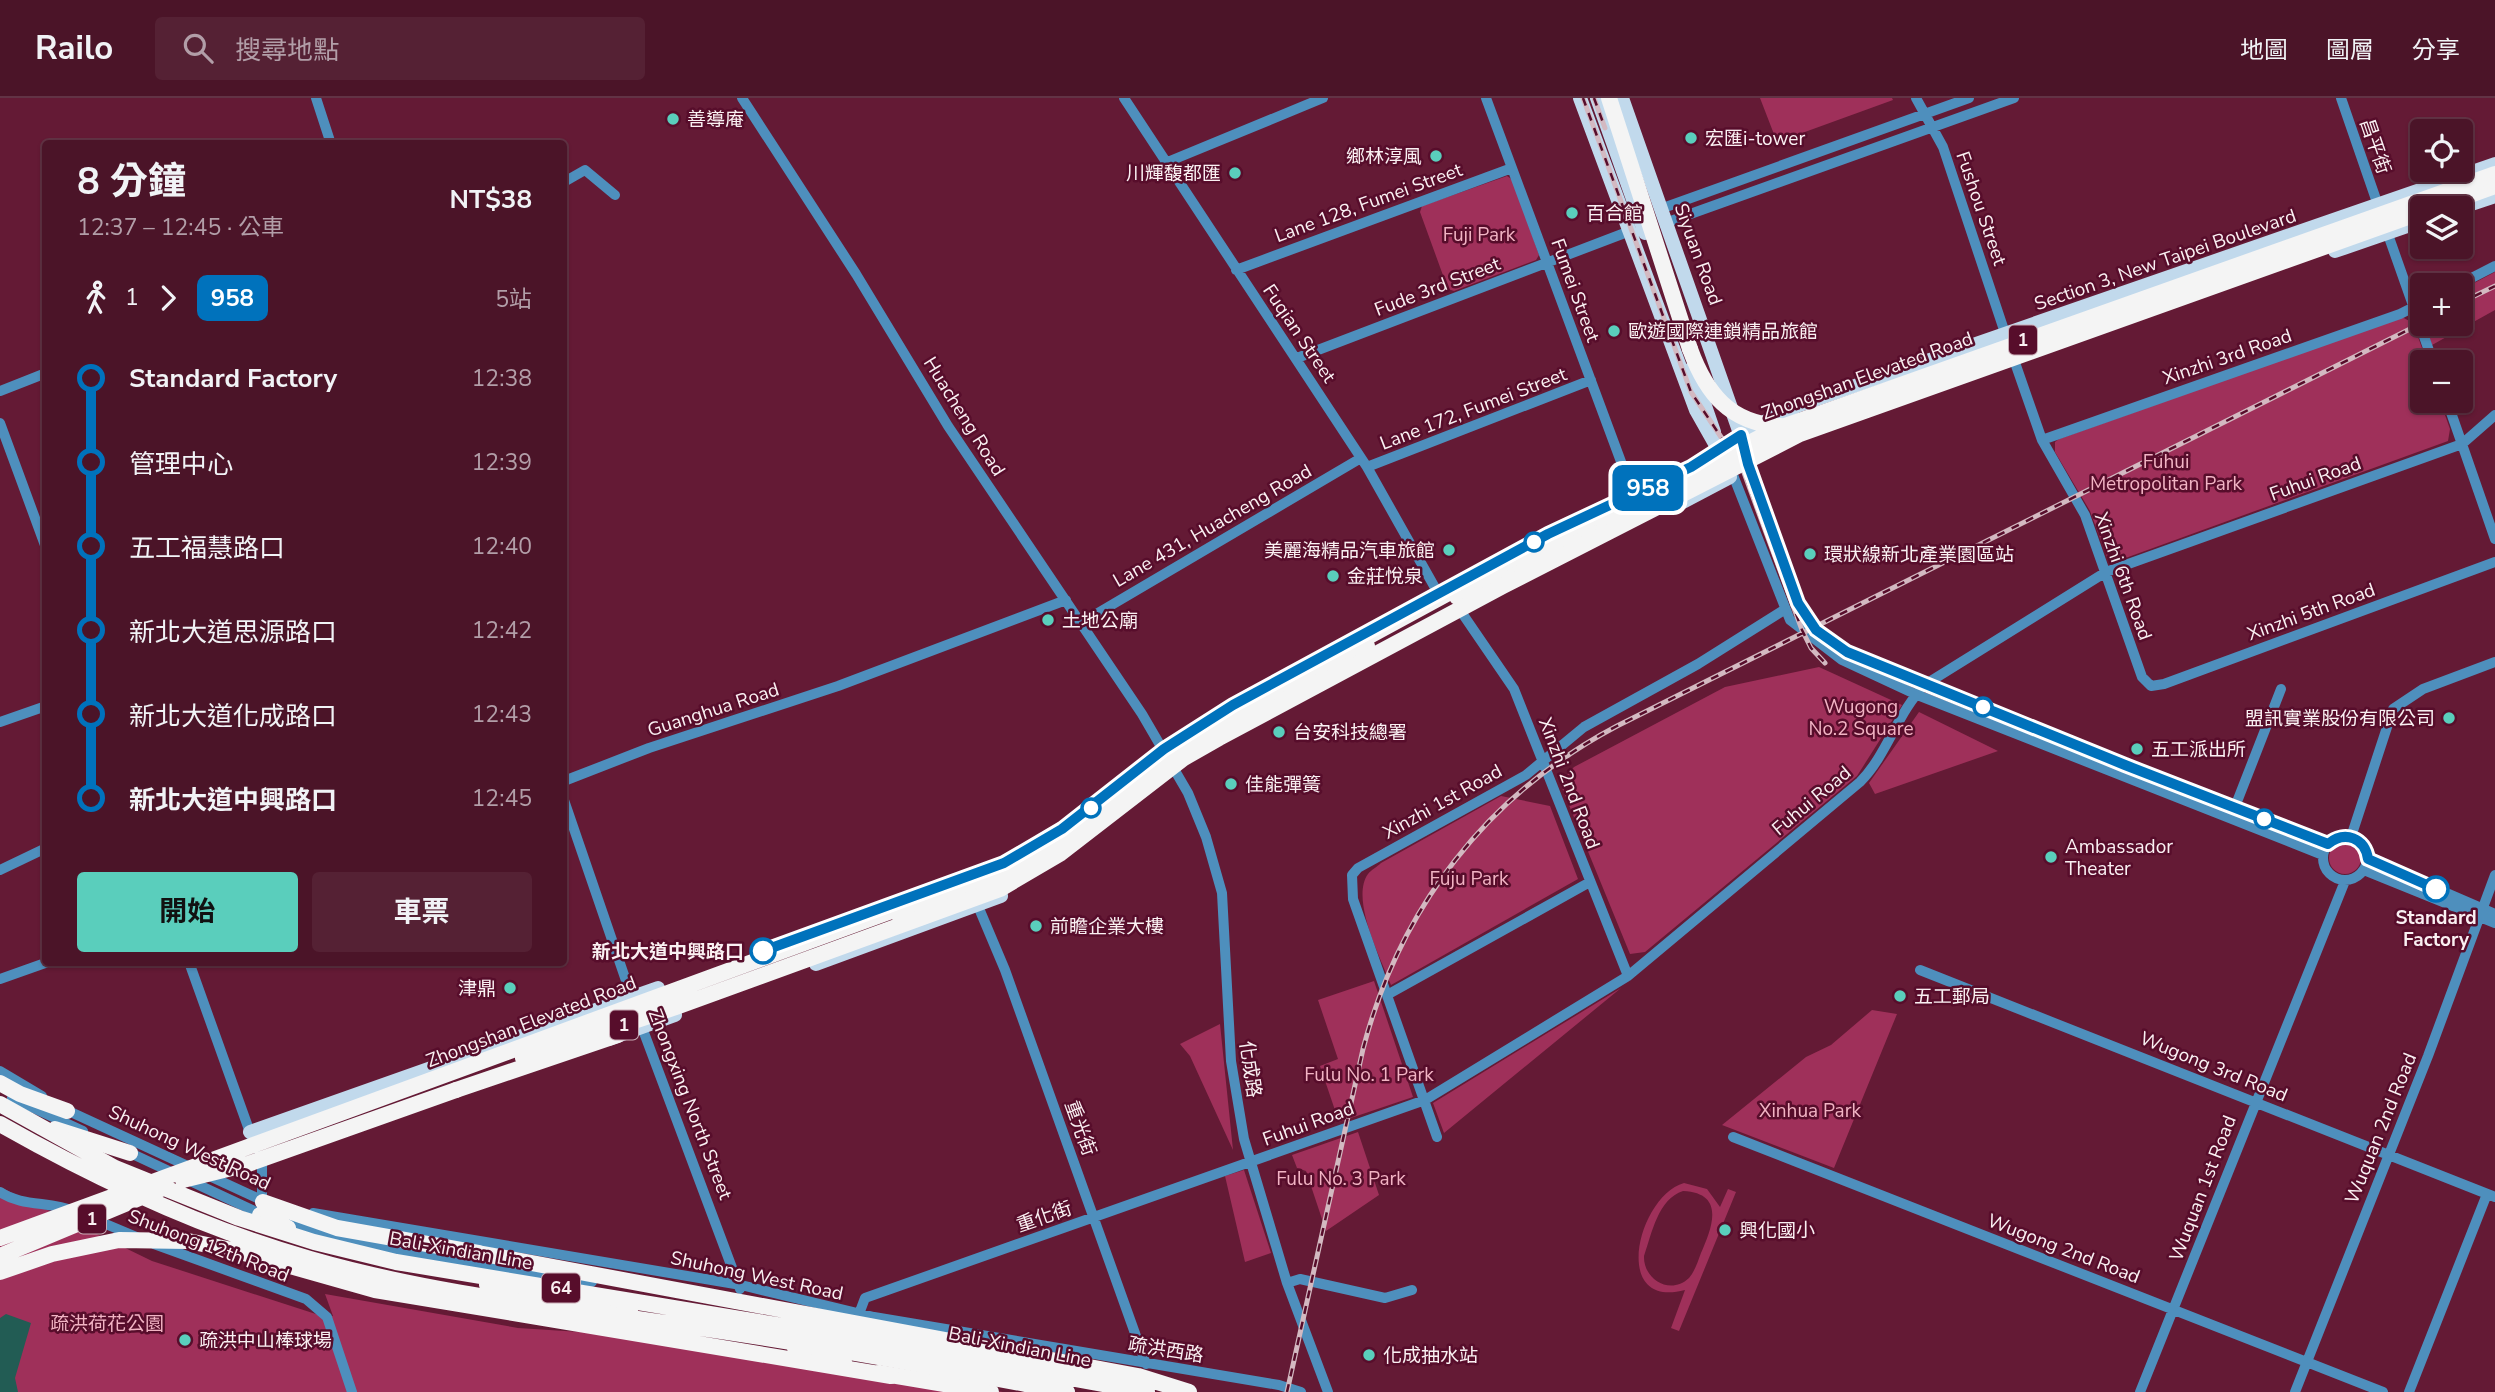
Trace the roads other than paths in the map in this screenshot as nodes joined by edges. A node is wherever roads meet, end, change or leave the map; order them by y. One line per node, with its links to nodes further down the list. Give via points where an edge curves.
1 (316, 98): 16 (street)
2 (742, 98): 62 (street, Huacheng Road, via 948,426)
3 (1125, 98): 17 (street, Fuqian Street)
4 (1323, 98): 17 (street)
5 (1486, 98): 19 (street, Fumei Street)
6 (1580, 98): 32 (main road)
7 (1597, 98): 52 (main road)
8 (1609, 98): 45 (highway, bridge, via 1690,349 1717,402 1752,421 1786,426)
9 (1622, 98): 28 (main road, Siyuan Road)
10 (1916, 98): 14 (street, Fushou Street)
11 (1969, 98): 14 (street)
12 (2014, 98): 15 (street)
13 (2341, 98): 30 (street, 昌平街)
14 (1924, 113): 15 (street, Fushou Street); 28 (street)
15 (1932, 125): 28 (street); 39 (street, Fushou Street)
16 (330, 140)
17 (1166, 163): 35 (street, Fuqian Street)
18 (2495, 164): 30 (main road, Section 3, New Taipei Boulevard / 1)
19 (1512, 168): 33 (street, Fumei Street); 35 (street, Lane 128, Fumei Street)
20 (2495, 174): 102 (highway, Zhongshan Elevated Road / 1, bridge, via 1774,430 1670,484 1561,532 1281,684 1207,728 1055,840 1016,863)
21 (567, 180): 24 (street, via 585,170)
22 (2495, 180): 30 (main road, Section 3, New Taipei Boulevard / 1)
23 (2495, 187): 25 (highway)
24 (615, 195)
25 (2469, 196)
26 (2495, 196): 27 (main road)
27 (2473, 203)
28 (1665, 215): 49 (main road, Siyuan Road)
29 (2410, 216): 45 (highway, Zhongshan Elevated Road / 1, bridge)
30 (2383, 220): 31 (main road, Section 3, New Taipei Boulevard / 1); 37 (street, 昌平街); 39 (main road, Section 3, New Taipei Boulevard / 1); 40 (main road, Section 3, New Taipei Boulevard / 1)
31 (2410, 221)
32 (1630, 231): 33 (street, Fude 3rd Street); 52 (main road, via 1696,410)
33 (1547, 262): 41 (street, Fude 3rd Street); 43 (street, Fumei Street)
34 (2495, 266): 36 (street)
35 (1236, 270): 41 (street, Fuqian Street)
36 (2473, 277)
37 (2410, 286)
38 (2410, 308): 50 (street, Xinzhi 3rd Road)
39 (2006, 334): 40 (street, Xinzhi 6th Road); 49 (main road, Section 3, New Taipei Boulevard / 1, via 1797,406)
40 (2013, 357): 50 (street, Xinzhi 6th Road); 53 (main road, Section 3, New Taipei Boulevard / 1, via 1797,428)
41 (1297, 358): 54 (street, Fuqian Street)
42 (42, 375): 44 (street)
43 (1591, 380): 54 (street, Lane 172, Fumei Street); 56 (street, Fumei Street)
44 (0, 391)
45 (1892, 400): 75 (highway, Zhongshan Elevated Road / 1, bridge, via 1775,446 1503,586)
46 (2451, 413): 51 (street)
47 (2495, 415): 51 (street, Fuhui Road)
48 (0, 423): 57 (street)
49 (1741, 435): 52 (main road, Section 3, New Taipei Boulevard / 1); 53 (main road, Siyuan Road)
50 (2042, 440): 60 (street, Xinzhi 6th Road, via 2079,503)
51 (2462, 444): 58 (street); 60 (street, Fuhui Road)
52 (1719, 450): 53 (main road, Section 3, New Taipei Boulevard / 1); 55 (main road); 56 (main road, 1)
53 (1747, 458): 55 (highway); 68 (street, via 1808,621 1839,648)
54 (1364, 463): 61 (street, Fuqian Street); 65 (street, Lane 431, Huacheng Road)
55 (1730, 471): 63 (street); 64 (main road, 1); 75 (highway, bridge, via 1596,527 1435,608 1256,709)
56 (1633, 494): 61 (main road, 1)
57 (42, 537)
58 (2495, 539)
59 (2495, 562): 67 (street, Xinzhi 5th Road, via 2164,684 2151,686)
60 (2106, 572): 67 (street, Xinzhi 6th Road); 68 (street, Fuhui Road)
61 (1438, 593): 73 (main road, 1, via 1233,705)
62 (1066, 600): 65 (street, Huacheng Road); 76 (street, Guanghua Road)
63 (1784, 610): 70 (street, via 1797,628 1842,660); 74 (street, Xinzhi 1st Road, via 1584,727)
64 (1462, 613): 74 (street, Xinzhi 2nd Road, via 1514,689); 75 (main road, 1)
65 (1081, 623): 73 (street, Huacheng Road)
66 (2495, 662): 80 (street, via 2423,689 2393,709)
67 (2142, 677)
68 (1926, 684): 70 (street, Fuhui Road); 79 (street)
69 (2281, 689): 79 (street)
70 (1915, 694): 79 (street); 95 (street, Fuhui Road, via 1873,768 1860,782)
71 (42, 707): 72 (street)
72 (0, 722)
73 (1164, 749): 75 (street, 化成路); 77 (main road, 1)
74 (1543, 761): 88 (street, Xinzhi 2nd Road); 97 (street, Xinzhi 1st Road, via 1352,875 1350,890)
75 (1181, 765): 89 (main road, 1, via 1058,862); 116 (street, 化成路, via 1222,893 1231,1061); 118 (highway, Zhongshan Elevated Road / 1, bridge, via 1061,853 976,900)
76 (567, 780)
77 (1093, 807): 98 (main road, 1, via 993,868); 102 (highway, bridge, via 1063,838 1006,876 723,981)
78 (567, 809): 98 (street, Zhongxing North Street)
79 (2233, 813): 81 (street); 83 (street)
80 (2351, 837): 81 (street); 84 (street, via 2361,843)
81 (2328, 844): 83 (street)
82 (42, 850): 85 (street)
83 (2323, 855): 87 (street, via 2329,874)
84 (2366, 865): 87 (street, via 2358,877); 90 (street)
85 (0, 870)
86 (2495, 875): 90 (street, Wuquan 2nd Road)
87 (2345, 881): 107 (street, Wuquan 1st Road)
88 (1590, 882): 95 (street, Xinzhi 2nd Road); 97 (street)
89 (978, 906): 100 (main road, 1); 122 (street, 重光街)
90 (2487, 914): 91 (street); 115 (street, Wuquan 2nd Road)
91 (2495, 923)
92 (42, 964): 96 (street)
93 (190, 966): 111 (street)
94 (1920, 970): 107 (street, Wugong 3rd Road)
95 (1628, 976): 106 (street, Fuhui Road)
96 (0, 979)
97 (1387, 995): 106 (street, Xinzhi 1st Road)
98 (632, 998): 99 (main road, 1); 100 (street, Zhongxing North Street)
99 (611, 1006): 111 (main road, 1); 118 (highway, bridge, via 246,1140)
100 (642, 1027): 101 (main road, 1); 127 (street, Zhongxing North Street)
101 (618, 1035): 117 (main road, 1); 118 (highway, bridge, via 248,1164)
102 (529, 1044): 118 (highway, Zhongshan Elevated Road / 1, bridge)
103 (0, 1071): 109 (street, Shuhong West Road)
104 (0, 1083): 109 (highway)
105 (0, 1092): 114 (street, Shuhong West Road)
106 (1425, 1100): 112 (street, Xinzhi 1st Road); 116 (street, Fuhui Road)
107 (2255, 1101): 115 (street, Wugong 3rd Road); 130 (street, Wuquan 1st Road)
108 (0, 1106): 114 (highway); 138 (highway, Bali-Xindian Line / 64, bridge, via 115,1168 239,1218 314,1242 397,1262)
109 (67, 1111): 121 (street, Shuhong West Road)
110 (0, 1124): 137 (highway, Bali-Xindian Line / 64, bridge, via 144,1197 308,1259 379,1277 769,1338)
111 (250, 1132): 117 (street)
112 (1437, 1137)
113 (1733, 1137): 130 (street, Wugong 2nd Road)
114 (130, 1153): 121 (street, Shuhong West Road)
115 (2388, 1155): 120 (street, Wugong 3rd Road); 132 (street, Wuquan 2nd Road)
116 (1251, 1162): 122 (street, 重化街); 126 (street, 化成路)
117 (262, 1165): 121 (street)
118 (179, 1177): 123 (highway, 1, bridge); 124 (highway, 1, bridge)
119 (0, 1192): 135 (street, Shuhong 12th Road, via 35,1204 60,1205 306,1299 327,1318)
120 (2491, 1196): 145 (street)
121 (261, 1208): 127 (street, Shuhong West Road); 129 (street, Shuhong West Road, via 329,1237 390,1250); 134 (highway, bridge, via 370,1263 727,1328); 139 (highway, bridge, via 337,1228 1138,1376)
122 (1095, 1217): 131 (street, 重化街, via 865,1298); 133 (street, 重光街)
123 (0, 1238)
124 (0, 1256)
125 (0, 1272): 134 (highway, bridge, via 52,1254 118,1240 188,1241 375,1290)
126 (1287, 1283): 128 (street, via 1300,1279 1385,1298); 141 (street, 化成路)
127 (741, 1286): 129 (street); 131 (street, Shuhong West Road)
128 (1412, 1290)
129 (738, 1302): 131 (street, Shuhong West Road)
130 (2173, 1310): 132 (street, Wugong 2nd Road); 142 (street, Wuquan 1st Road)
131 (859, 1314): 133 (street, 疏洪西路)
132 (2306, 1362): 143 (street, Wuquan 2nd Road); 144 (street, Wugong 2nd Road)
133 (1146, 1364): 140 (street, 疏洪西路)
134 (891, 1376): 136 (highway)
135 (352, 1392)
136 (991, 1392)
137 (1067, 1392)
138 (1147, 1392)
139 (1189, 1392)
140 (1301, 1392)
141 (1328, 1392)
142 (2140, 1392)
143 (2295, 1392)
144 (2383, 1392)
145 (2409, 1392)

